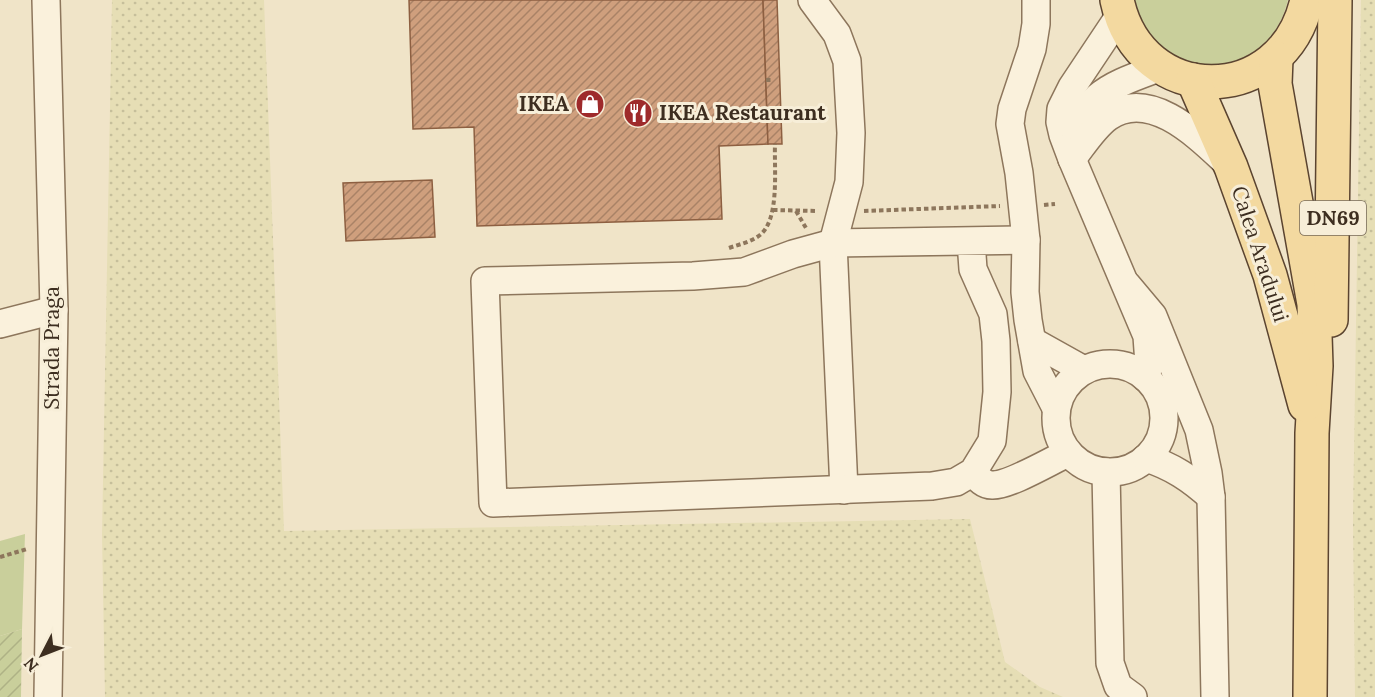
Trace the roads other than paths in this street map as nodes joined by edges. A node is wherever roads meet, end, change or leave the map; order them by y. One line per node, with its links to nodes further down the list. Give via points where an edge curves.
1 (46, 0): 16 (street, Strada Praga)
2 (812, 0): 14 (street, via 834,28 847,61 849,182)
3 (1036, 0): 12 (street, via 1032,49 1010,124)
4 (1307, 0): 7 (main road, via 1292,40)
5 (1335, 0): 24 (main road, DN69, via 1331,368)
6 (1118, 8): 8 (main road, via 1130,36); 10 (street, via 1061,109 1060,122)
7 (1276, 58): 9 (main road, via 1237,79); 24 (main road, Calea Aradului / DN69, via 1275,84 1314,304)
8 (1161, 67): 9 (main road); 10 (street, via 1118,83 1095,100 1080,119)
9 (1193, 80): 11 (main road, Calea Aradului / DN69)
10 (1072, 159): 11 (street, via 1109,117 1136,108 1173,119); 15 (street)
11 (1231, 167): 24 (main road, Calea Aradului / DN69, via 1270,275)
12 (1026, 240): 13 (street); 18 (street, via 1025,292)
13 (971, 241): 14 (street); 26 (street, via 973,269 993,314 997,392 992,441)
14 (833, 243): 29 (street); 29 (street, via 744,272 485,281 493,503)
15 (1126, 285): 19 (street, via 1130,331); 21 (street, via 1147,336); 28 (street, via 1153,316 1199,430)
16 (54, 310): 17 (street); 30 (street, Strada Praga)
17 (0, 324)
18 (1032, 341): 20 (street); 23 (street, via 1037,371)
19 (1118, 365): 20 (street, via 1101,364); 21 (street)
20 (1084, 370): 23 (street, via 1061,393)
21 (1146, 378): 22 (street, via 1160,398)
22 (1163, 422): 25 (street, via 1155,448); 28 (street, via 1193,448)
23 (1060, 430): 26 (street, via 1005,483 982,482); 27 (street, via 1079,462)
24 (1312, 433): 33 (main road, Calea Aradului / DN69)
25 (1146, 458): 27 (street, via 1120,471); 28 (street, via 1196,483)
26 (973, 472): 29 (street, via 956,482 932,486)
27 (1106, 472): 31 (street, via 1110,663 1118,686)
28 (1210, 485): 32 (street)
29 (844, 490)
30 (48, 697)
31 (1133, 697)
32 (1215, 697)
33 (1310, 697)

